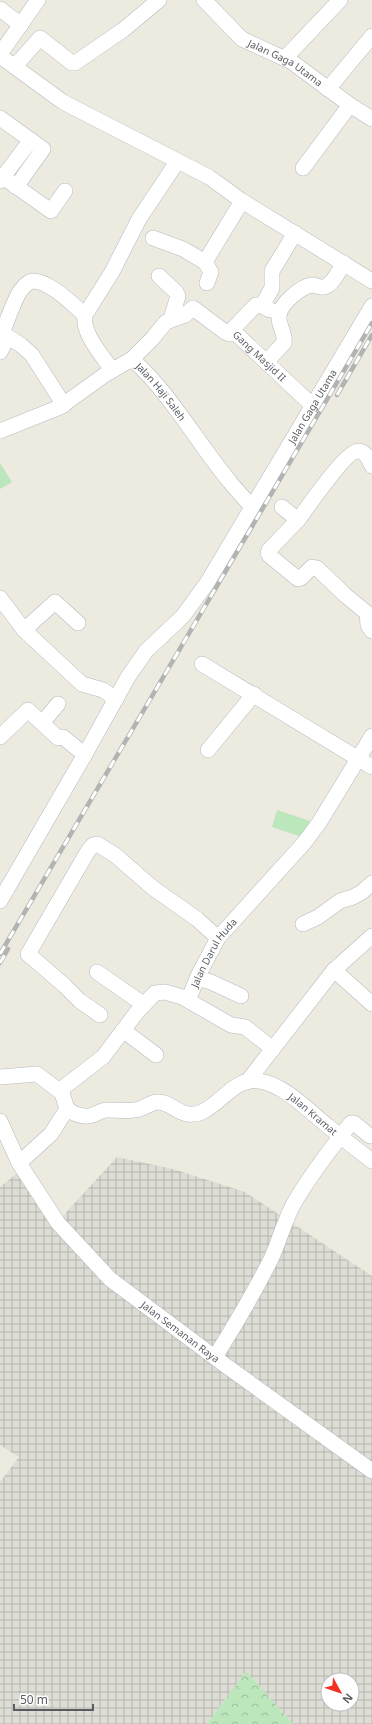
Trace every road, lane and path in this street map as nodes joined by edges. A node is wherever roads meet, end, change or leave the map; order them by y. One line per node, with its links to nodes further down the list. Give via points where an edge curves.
1 (38, 0): 6 (street)
2 (159, 0): 10 (street, via 123,30 75,63 40,38)
3 (204, 0): 9 (street, Jalan Gaga Utama, via 242,38)
4 (340, 0): 9 (street)
5 (0, 9): 6 (street)
6 (21, 25): 8 (street)
7 (372, 36): 11 (street)
8 (0, 55): 10 (street)
9 (285, 58): 11 (street, Jalan Gaga Utama)
10 (15, 66): 16 (street, via 63,102)
11 (328, 89): 12 (street, Jalan Gaga Utama)
12 (350, 105): 14 (street, Jalan Gaga Utama); 17 (street)
13 (0, 118): 15 (street)
14 (372, 119)
15 (31, 140): 18 (street); 19 (street, via 43,149)
16 (177, 162): 21 (street, via 209,177); 31 (street, via 139,219 102,290)
17 (303, 168)
18 (1, 179): 19 (street)
19 (16, 186): 20 (street, via 51,211)
20 (65, 191)
21 (242, 201): 22 (street); 24 (street)
22 (295, 233): 25 (street); 29 (street, via 272,270 272,288)
23 (153, 238): 24 (street, via 183,249)
24 (205, 262): 28 (street, via 211,272)
25 (344, 263): 27 (street); 32 (street, via 332,281 324,287 313,285 298,290 283,307)
26 (159, 276): 33 (street, via 178,296)
27 (372, 281)
28 (207, 283)
29 (262, 306): 32 (street); 34 (street, via 254,306)
30 (372, 306): 41 (street, Jalan Gaga Utama)
31 (85, 315): 35 (street, via 66,297 35,281 20,291); 39 (street, via 88,334)
32 (279, 316): 38 (street, via 284,343)
33 (171, 319): 34 (street, Gang Masjid II, via 193,308 225,332 230,334); 37 (street, Gang Masjid II)
34 (232, 330): 38 (street, Gang Masjid II)
35 (4, 334): 36 (street); 40 (street, via 32,355)
36 (0, 352)
37 (132, 359): 39 (street, Jalan Haji Saleh); 44 (street, Jalan Haji Saleh, via 165,394 229,481)
38 (266, 362): 41 (street, Gang Masjid II)
39 (112, 370): 40 (street, Jalan Haji Saleh)
40 (64, 405): 42 (street, Jalan Haji Saleh)
41 (313, 406): 44 (street, Jalan Gaga Utama)
42 (0, 430)
43 (372, 466): 46 (street, via 362,452 350,454)
44 (252, 507): 53 (street, Jalan Gaga Utama, via 208,583 183,616 146,651)
45 (282, 507): 46 (street)
46 (298, 520): 50 (street, via 269,550 270,556 298,579 312,567 317,568 367,613 368,625)
47 (0, 598): 49 (street)
48 (78, 623): 49 (street, via 55,602)
49 (24, 630): 53 (street, via 82,684 103,690)
50 (372, 631)
51 (202, 664): 52 (street)
52 (254, 694): 58 (street); 60 (street)
53 (116, 699): 59 (street, Jalan Gaga Utama)
54 (58, 704): 55 (street)
55 (42, 723): 57 (street, via 28,710); 59 (street, via 58,738 63,737)
56 (372, 736): 60 (street, Jalan Darul Huda)
57 (0, 737)
58 (208, 750)
59 (85, 755): 63 (street, Jalan Gaga Utama)
60 (358, 758): 61 (street); 66 (street, Jalan Darul Huda, via 304,843)
61 (372, 767)
62 (370, 889): 64 (street, via 340,901)
63 (0, 901)
64 (303, 924)
65 (372, 936): 67 (street)
66 (218, 938): 69 (street, Jalan Darul Huda); 74 (street, via 115,855 97,844 93,845 28,954 80,1001)
67 (334, 970): 73 (street); 76 (street)
68 (97, 972): 72 (street)
69 (197, 978): 70 (street); 71 (street, Jalan Darul Huda)
70 (241, 996)
71 (188, 1000): 72 (street, Jalan Darul Huda, via 159,991 152,994); 76 (street, via 231,1025 245,1027)
72 (143, 1004): 75 (street, Jalan Darul Huda)
73 (372, 1004)
74 (100, 1015)
75 (123, 1030): 77 (street); 80 (street, Jalan Darul Huda, via 103,1056 64,1087)
76 (273, 1049): 79 (street)
77 (156, 1055)
78 (0, 1076): 80 (street, via 37,1074)
79 (247, 1082): 81 (street, via 240,1084 202,1112 180,1112 158,1102 140,1109 123,1112 106,1110 91,1116); 84 (street, Jalan Kramat, via 260,1081 280,1089)
80 (62, 1093): 81 (street)
81 (67, 1109): 86 (street, via 51,1134)
82 (1, 1126): 86 (street, Jalan Semanan Raya)
83 (371, 1135): 84 (street, via 352,1123)
84 (341, 1136): 85 (street, Jalan Kramat); 87 (street, via 293,1206 271,1259)
85 (372, 1161)
86 (19, 1163): 87 (street, Jalan Semanan Raya, via 64,1231 110,1279)
87 (215, 1358): 88 (street, Jalan Semanan Raya)
88 (372, 1471)

